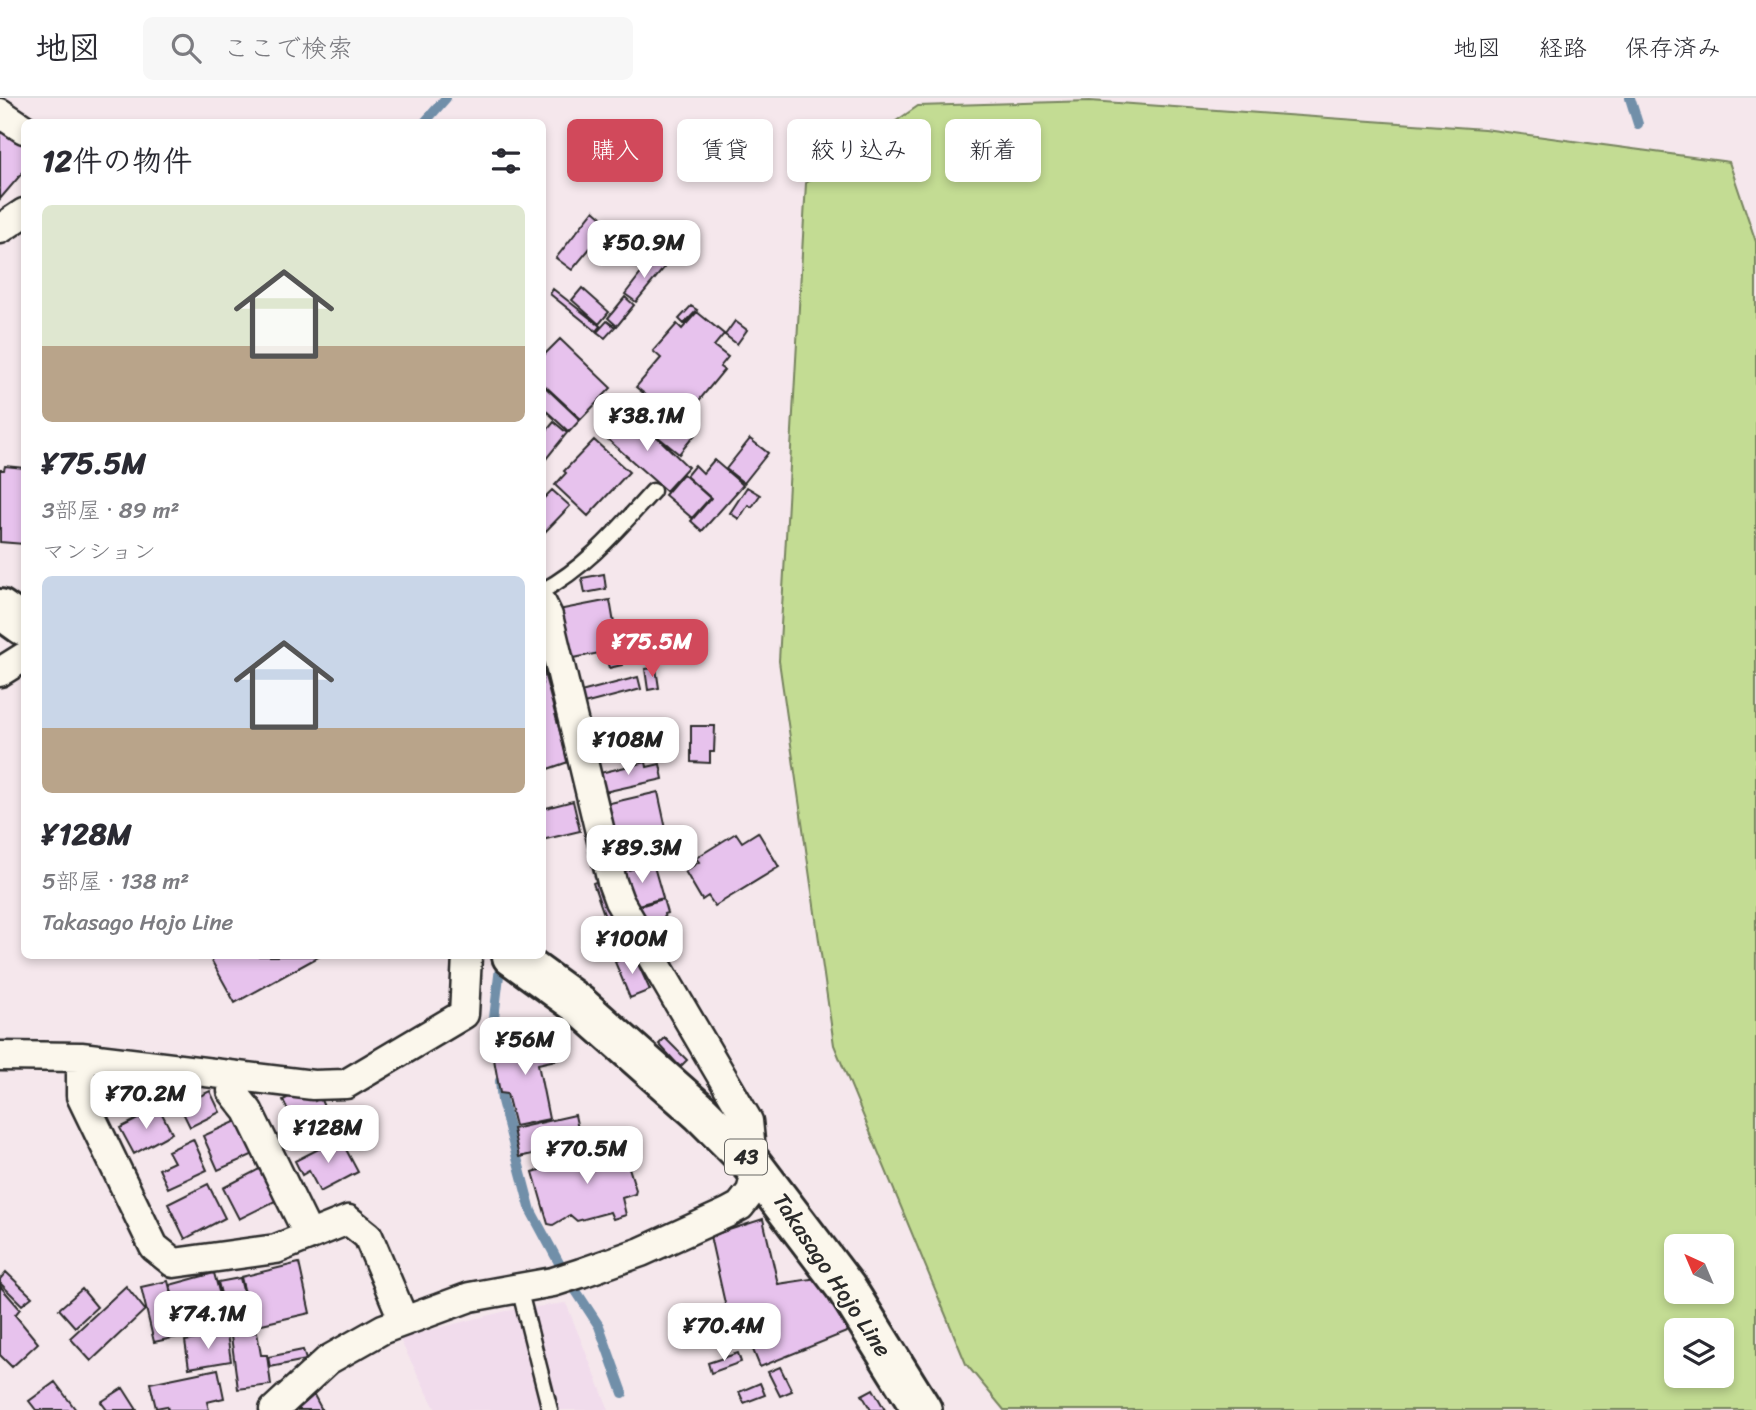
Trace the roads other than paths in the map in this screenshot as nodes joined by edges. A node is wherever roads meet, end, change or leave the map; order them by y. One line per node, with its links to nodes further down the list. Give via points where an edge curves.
1 (3, 98): 2 (street)
2 (0, 103)
3 (0, 113): 4 (street)
4 (21, 127)
5 (21, 215): 6 (street)
6 (0, 229)
7 (653, 491): 8 (lane, via 608,541)
8 (546, 589)
9 (0, 609): 11 (main road)
10 (546, 612): 19 (street, via 619,901 748,1121)
11 (21, 624)
12 (21, 659): 13 (street)
13 (0, 672)
14 (467, 959): 17 (street, via 464,1014 346,1084 313,1085)
15 (516, 959): 19 (main road, Takasago Hojo Line / 43, via 578,1004)
16 (0, 1056): 17 (street)
17 (81, 1056): 20 (street, via 81,1096 155,1247 174,1262 276,1249)
18 (232, 1091): 20 (street, via 248,1111)
19 (752, 1164): 21 (street, via 751,1192 740,1206 641,1252 553,1282); 25 (main road, Takasago Hojo Line / 43, via 846,1288)
20 (309, 1236): 22 (street, via 348,1220 368,1236)
21 (519, 1288): 22 (street, via 470,1297); 24 (lane)
22 (404, 1321): 23 (street, via 328,1360)
23 (274, 1410)
24 (551, 1410)
25 (922, 1410)

